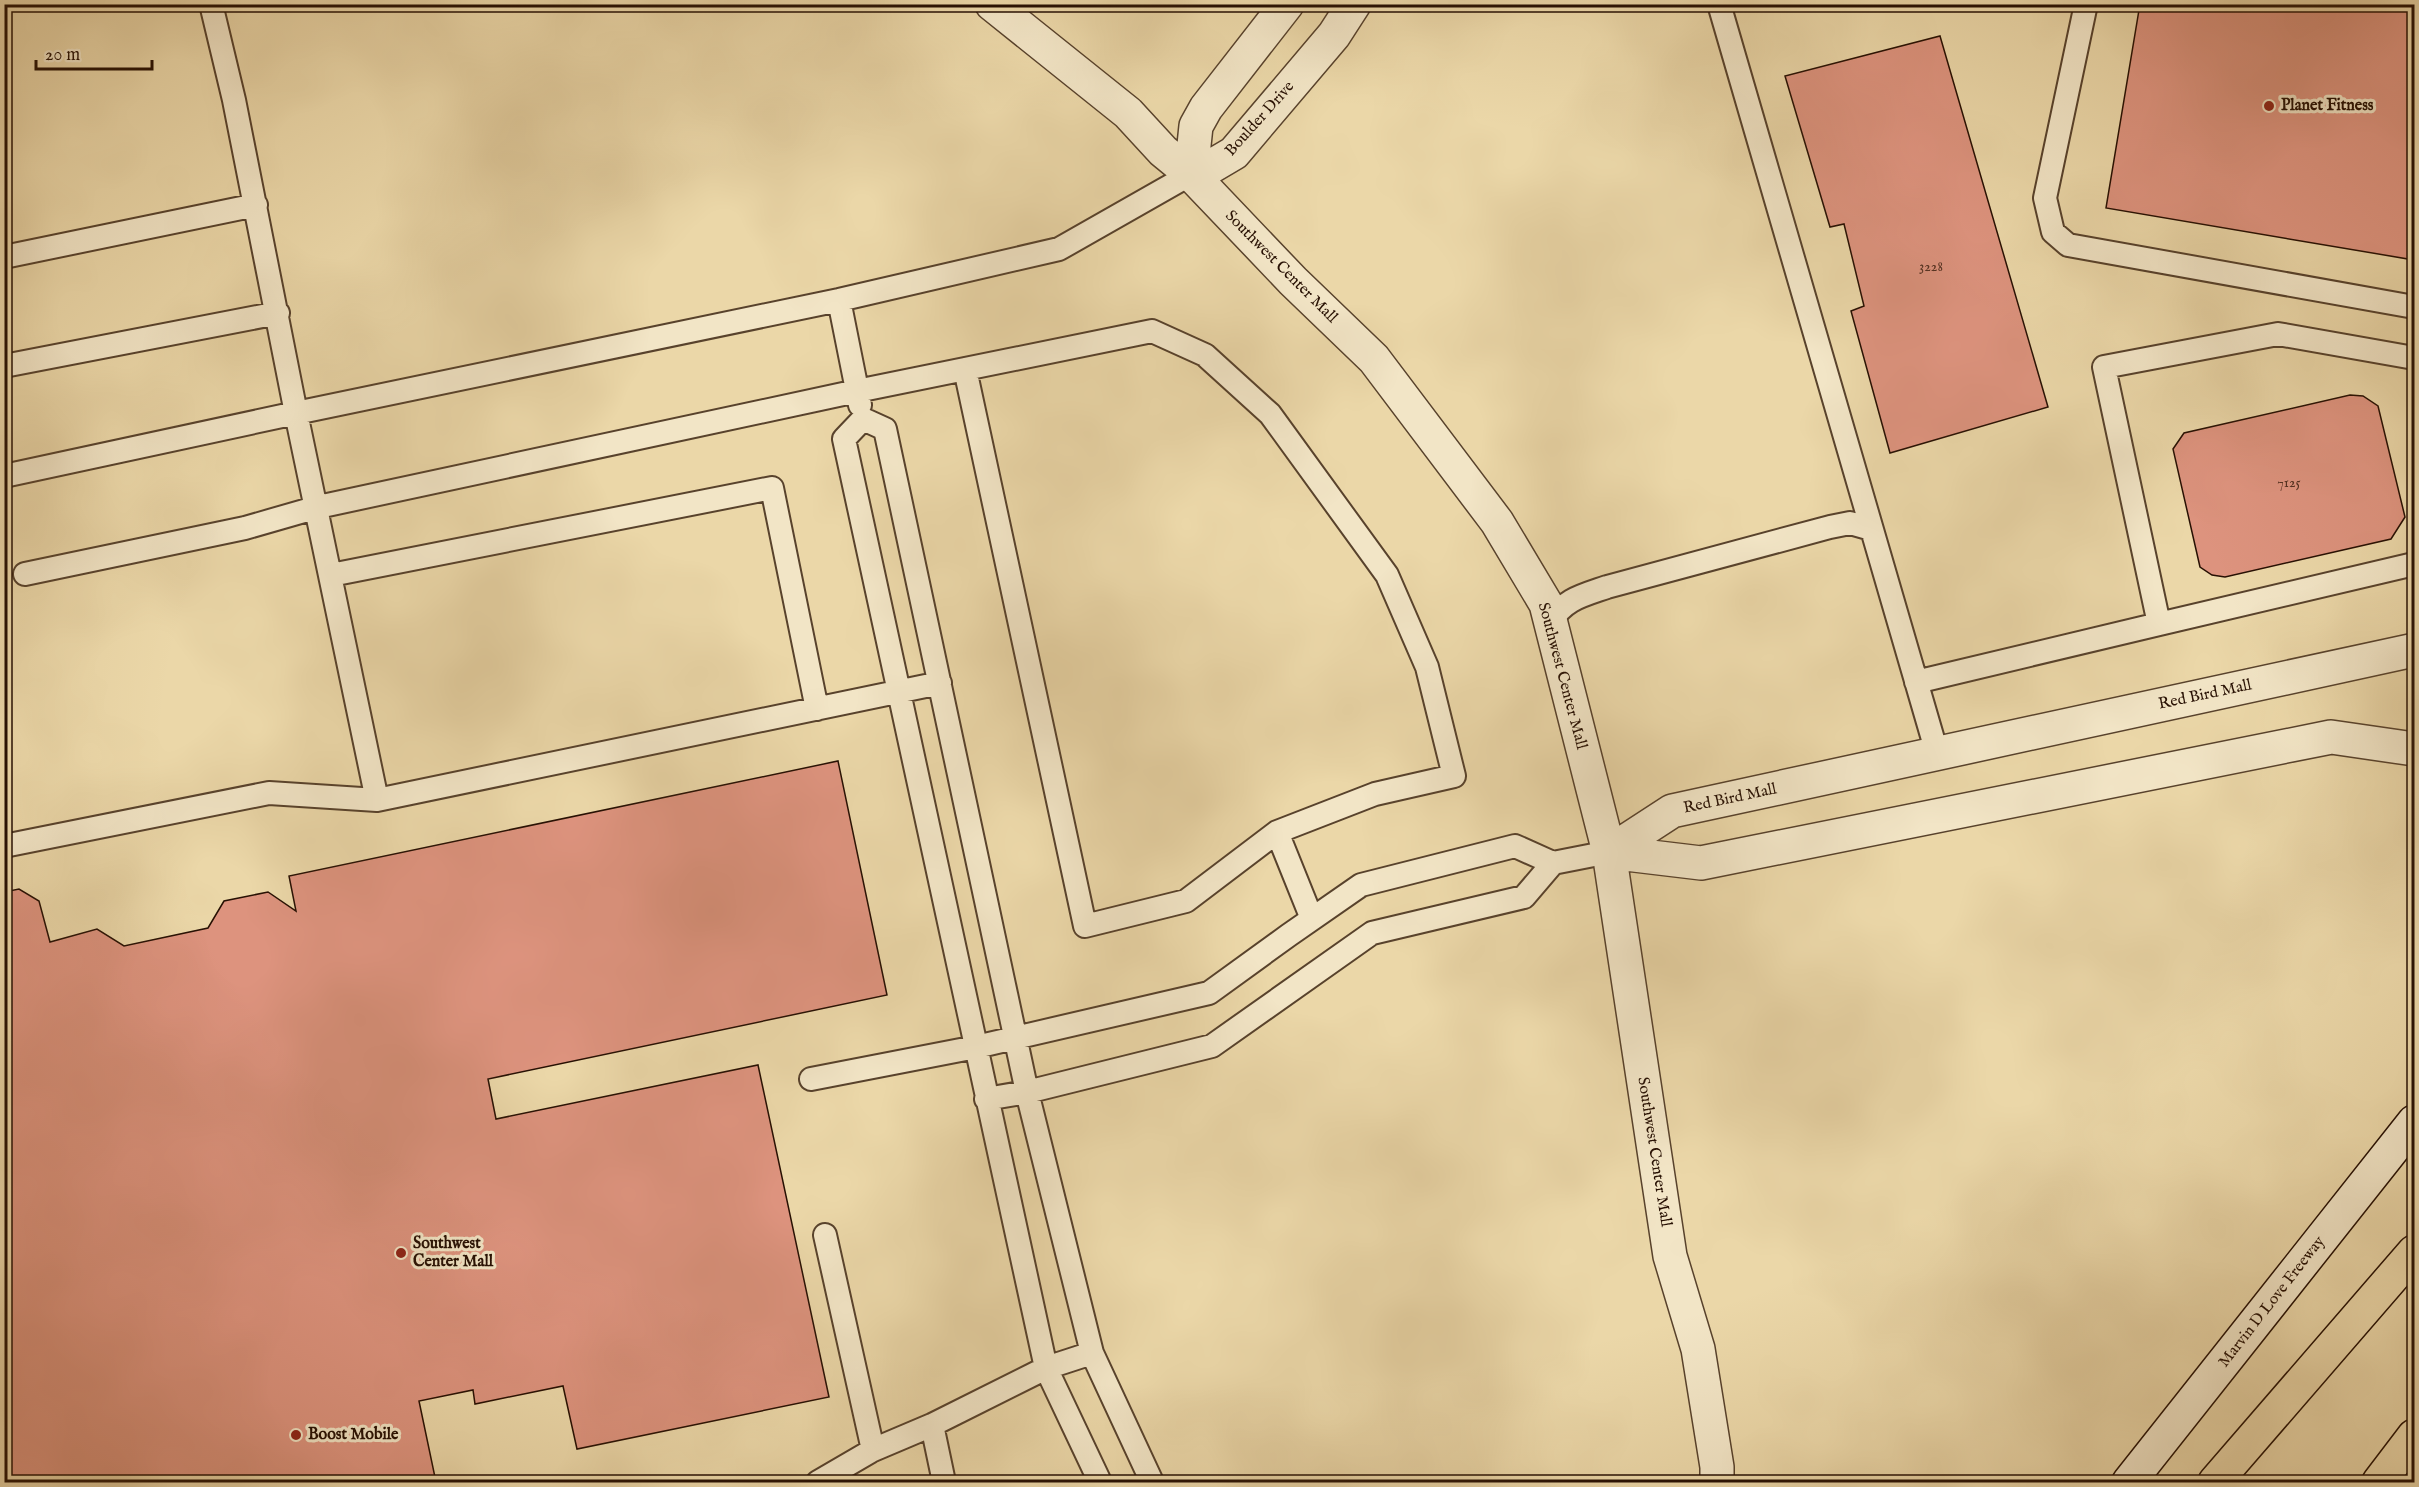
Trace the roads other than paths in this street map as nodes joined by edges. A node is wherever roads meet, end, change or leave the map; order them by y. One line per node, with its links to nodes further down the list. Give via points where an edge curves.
1 (211, 4): 8 (lane)
2 (992, 4): 7 (street, Southwest Center Mall, via 1128,113)
3 (1287, 4): 7 (street, via 1206,108 1196,126)
4 (1354, 4): 7 (street, Boulder Drive, via 1334,35 1234,153)
5 (1719, 4): 21 (lane)
6 (2086, 4): 11 (lane, via 2045,198 2053,232 2067,244)
7 (1191, 174): 10 (lane, via 1059,249); 25 (street, Southwest Center Mall, via 1374,359 1497,522 1546,604)
8 (256, 205): 9 (lane); 12 (lane)
9 (4, 257)
10 (840, 300): 16 (lane); 17 (lane)
11 (2415, 307)
12 (278, 313): 14 (lane); 17 (lane)
13 (2415, 358): 26 (lane, via 2278,334 2104,367)
14 (4, 366)
15 (965, 369): 16 (lane); 35 (lane, via 1085,926 1186,901); 35 (lane, via 1152,331 1205,355 1270,414 1388,575 1427,667 1454,776 1375,794)
16 (857, 391): 18 (lane); 20 (lane)
17 (296, 413): 19 (lane); 20 (lane)
18 (863, 419): 29 (lane, via 885,429); 30 (lane, via 844,439)
19 (4, 476)
20 (318, 507): 23 (lane, via 245,528); 24 (lane)
21 (1871, 529): 25 (lane, via 1850,523 1830,527 1606,587 1574,598); 28 (lane)
22 (2415, 564): 26 (lane)
23 (25, 574)
24 (331, 576): 31 (lane, via 772,488); 34 (lane)
25 (1550, 622): 37 (street, Southwest Center Mall)
26 (2159, 624): 28 (lane)
27 (2415, 650): 33 (street, Red Bird Mall)
28 (1916, 682): 33 (lane)
29 (939, 683): 30 (lane); 40 (lane)
30 (899, 691): 31 (lane); 41 (lane)
31 (817, 709): 34 (lane)
32 (2415, 749): 37 (street, via 2331,737 1701,863)
33 (1936, 753): 37 (street, Red Bird Mall, via 1672,811)
34 (377, 800): 36 (lane, via 269,793)
35 (1276, 832): 39 (lane)
36 (4, 846)
37 (1609, 852): 38 (lane); 57 (street, Southwest Center Mall, via 1670,1256 1698,1349 1718,1467)
38 (1553, 863): 39 (lane, via 1515,846 1361,885); 43 (lane, via 1524,897 1372,933 1212,1046)
39 (1312, 919): 40 (lane, via 1209,993)
40 (1016, 1037): 41 (lane); 43 (lane)
41 (976, 1047): 42 (lane); 44 (lane)
42 (811, 1079)
43 (1027, 1092): 44 (lane); 48 (lane)
44 (986, 1099): 49 (lane)
45 (2415, 1122): 58 (street, Marvin D Love Freeway)
46 (825, 1235): 52 (lane)
47 (2415, 1252): 59 (highway)
48 (1092, 1353): 49 (lane); 56 (lane)
49 (1046, 1368): 50 (lane); 55 (lane)
50 (932, 1425): 52 (lane); 54 (lane)
51 (2415, 1436): 60 (highway)
52 (873, 1450): 53 (lane)
53 (818, 1482)
54 (944, 1482)
55 (1100, 1482)
56 (1152, 1482)
57 (1717, 1482)
58 (2129, 1482)
59 (2216, 1482)
60 (2379, 1482)

